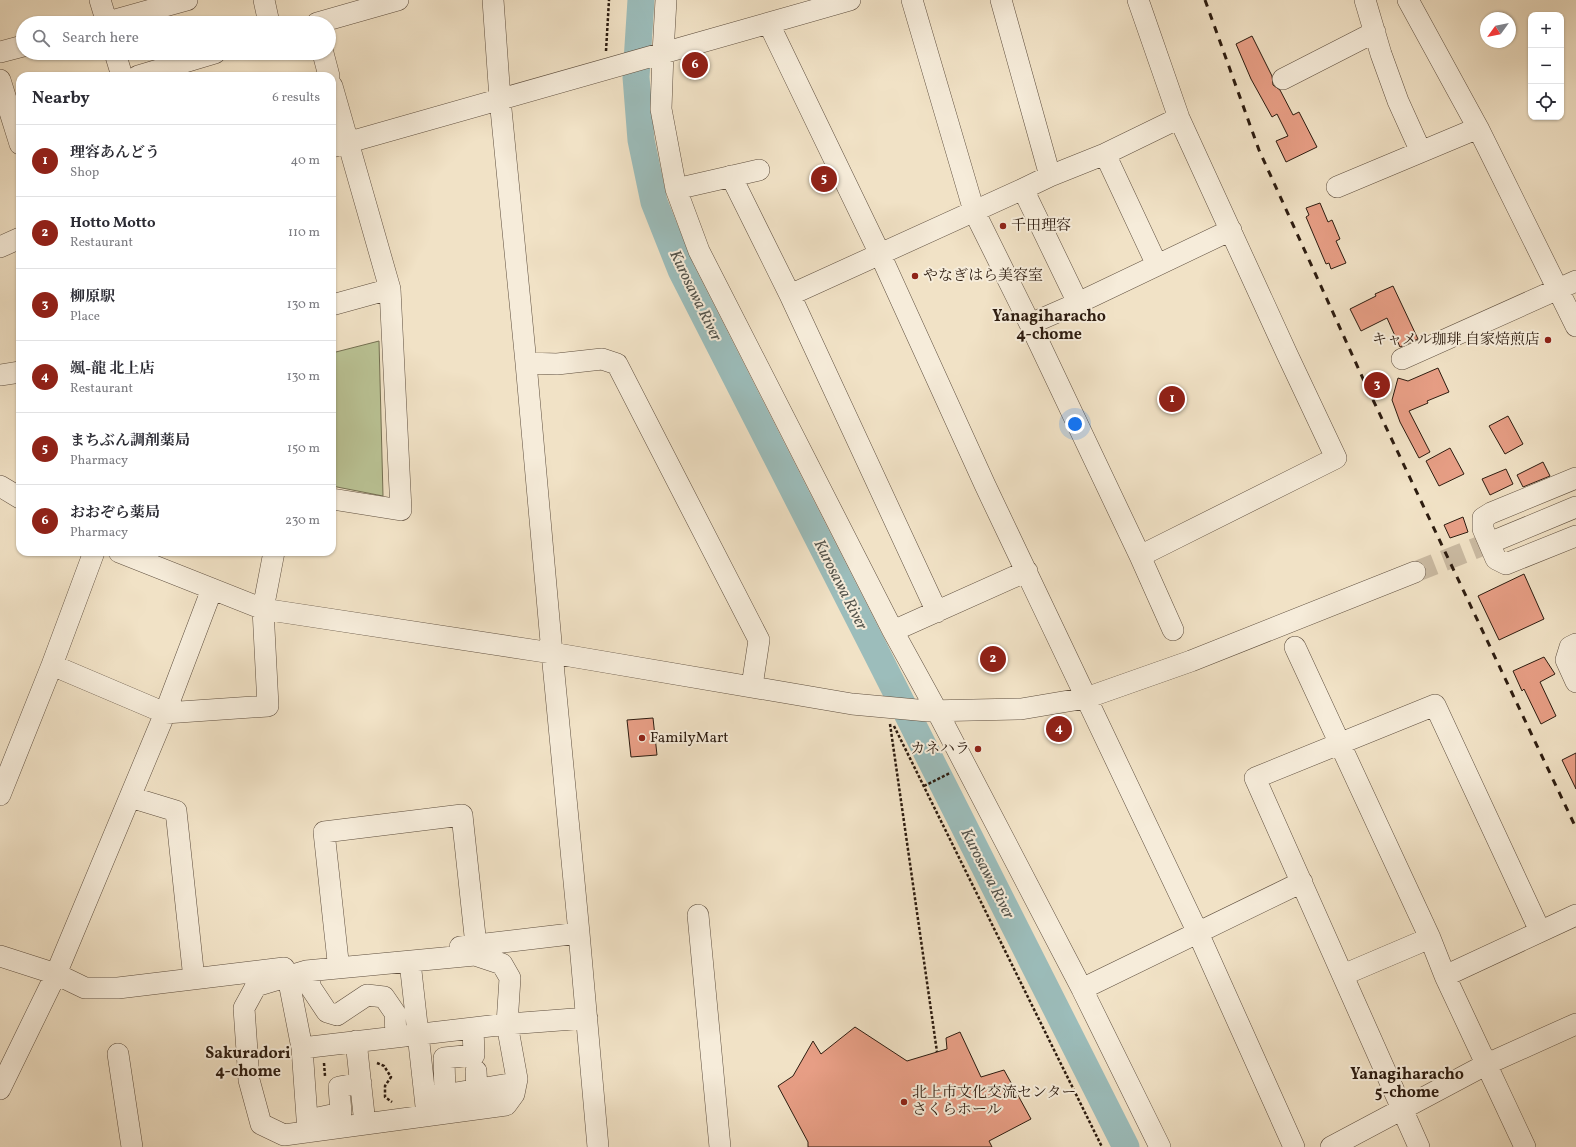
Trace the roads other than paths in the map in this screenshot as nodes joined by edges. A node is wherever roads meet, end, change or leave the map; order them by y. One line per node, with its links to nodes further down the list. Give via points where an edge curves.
1 (100, 0): 13 (street)
2 (187, 0): 14 (street)
3 (264, 0): 15 (street)
4 (398, 0): 16 (street)
5 (492, 0): 30 (street)
6 (666, 0): 21 (street)
7 (850, 0): 17 (street)
8 (912, 0): 44 (street)
9 (1001, 0): 40 (street)
10 (1138, 0): 32 (street)
11 (1365, 0): 18 (street)
12 (1408, 0): 33 (street)
13 (104, 16)
14 (131, 16)
15 (267, 16)
16 (336, 18)
17 (769, 24): 21 (street); 48 (street)
18 (1375, 32): 28 (street); 36 (street, via 1398,101)
19 (16, 48): 20 (street)
20 (0, 52)
21 (658, 54): 30 (street); 42 (street, via 662,109)
22 (117, 60): 25 (street)
23 (192, 60): 26 (street)
24 (325, 60): 27 (street)
25 (121, 72)
26 (152, 72)
27 (328, 72)
28 (1283, 79)
29 (0, 80): 34 (street)
30 (500, 99): 35 (street); 58 (street)
31 (336, 116): 35 (street)
32 (1179, 118): 37 (street); 45 (street)
33 (1478, 128): 36 (street); 50 (street)
34 (16, 131)
35 (340, 145): 51 (street)
36 (1421, 152): 41 (street)
37 (1105, 154): 40 (street); 49 (street)
38 (759, 170): 39 (street)
39 (731, 176): 42 (street); 52 (street)
40 (1050, 176): 43 (street)
41 (1337, 187)
42 (676, 189): 78 (street, via 699,251)
43 (1023, 190): 44 (street); 53 (street)
44 (974, 211): 48 (street); 55 (street)
45 (1231, 230): 49 (street); 71 (street, via 1336,458)
46 (16, 240): 47 (street)
47 (0, 247)
48 (880, 254): 52 (street); 72 (street)
49 (1157, 265): 53 (street)
50 (1567, 286): 56 (street); 57 (street)
51 (390, 289): 54 (street); 64 (street, via 401,510)
52 (790, 295): 76 (street)
53 (1078, 303): 55 (street)
54 (336, 304)
55 (1030, 324): 71 (street)
56 (1576, 326)
57 (1402, 359)
58 (526, 363): 81 (street); 84 (street, via 557,364 602,359 617,364 759,640)
59 (16, 373): 60 (street)
60 (0, 375)
61 (1576, 478): 66 (street, via 1492,513 1483,518 1483,529 1496,559 1506,564)
62 (0, 486): 63 (street)
63 (16, 496)
64 (336, 500)
65 (1576, 507): 67 (street)
66 (1576, 536)
67 (1499, 539)
68 (93, 556): 82 (street)
69 (129, 556): 74 (street)
70 (273, 556): 75 (street)
71 (1140, 556): 77 (street)
72 (1027, 571): 76 (street); 85 (street)
73 (1415, 572): 85 (street, via 1191,661)
74 (212, 589): 75 (street); 87 (street)
75 (263, 608): 81 (street); 87 (street, via 268,706)
76 (937, 612): 78 (street)
77 (1173, 630)
78 (893, 631): 86 (street)
79 (1576, 644): 83 (street, via 1570,647 1566,660)
80 (1295, 647): 88 (street)
81 (552, 653): 84 (street); 95 (street)
82 (52, 665): 87 (street); 89 (street)
83 (1576, 682)
84 (752, 686): 86 (street, via 886,711)
85 (1086, 698): 86 (street, via 1021,709); 96 (street)
86 (933, 711): 107 (street, via 966,766)
87 (165, 713): 90 (street)
88 (1340, 743): 91 (street, via 1255,778); 94 (street, via 1435,705); 97 (street)
89 (0, 795)
90 (130, 797): 102 (street); 106 (street, via 176,811)
91 (1302, 882): 96 (street); 104 (street)
92 (698, 915): 127 (street)
93 (1576, 915): 94 (street)
94 (1540, 931): 105 (street)
95 (580, 933): 98 (street); 108 (street)
96 (1198, 933): 107 (street); 129 (street)
97 (1430, 938): 104 (street); 105 (street)
98 (476, 945): 100 (street); 100 (street, via 462,815 324,832)
99 (0, 956): 102 (street)
100 (338, 961): 106 (street)
101 (410, 962): 103 (street); 109 (street, via 475,955 502,964 510,978); 112 (street)
102 (56, 974): 106 (street, via 85,988 118,988); 120 (street)
103 (297, 974): 113 (street, via 311,988 327,1012 337,1015 367,995 384,997 395,1013); 115 (street); 124 (street, via 256,986 244,1008 249,1080 261,1124 284,1135)
104 (1343, 975): 122 (street)
105 (1445, 976): 117 (street)
106 (194, 979)
107 (1082, 989): 128 (street)
108 (587, 1018): 109 (street); 126 (street)
109 (508, 1024): 111 (street); 119 (street)
110 (1576, 1024): 117 (street)
111 (473, 1028): 112 (street); 121 (street, via 474,1055 444,1058)
112 (418, 1034): 113 (street); 121 (street)
113 (396, 1037): 114 (street)
114 (356, 1042): 115 (street); 118 (street)
115 (302, 1048): 124 (street)
116 (118, 1054): 125 (street)
117 (1487, 1064): 122 (street); 132 (street)
118 (360, 1076): 123 (street); 124 (street, via 339,1087 341,1113)
119 (516, 1083): 121 (street, via 477,1080); 121 (street, via 514,1094 506,1105)
120 (0, 1089)
121 (433, 1103): 123 (street)
122 (1402, 1110): 130 (street); 131 (street)
123 (365, 1124): 124 (street)
124 (307, 1126)
125 (132, 1147)
126 (598, 1147)
127 (720, 1147)
128 (1160, 1147)
129 (1294, 1147)
130 (1331, 1147)
131 (1419, 1147)
132 (1525, 1147)

